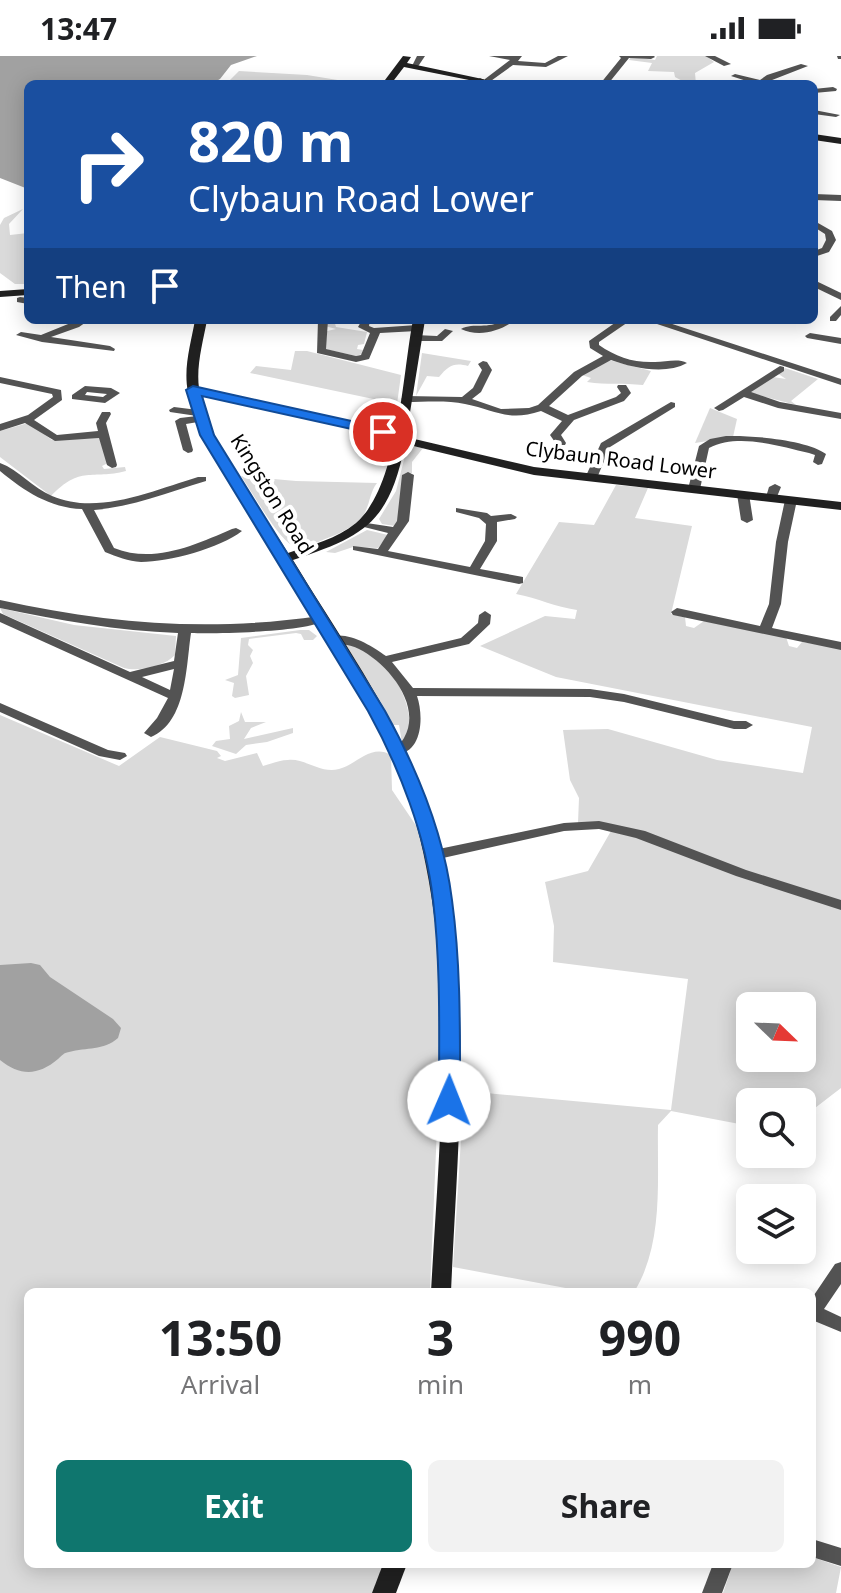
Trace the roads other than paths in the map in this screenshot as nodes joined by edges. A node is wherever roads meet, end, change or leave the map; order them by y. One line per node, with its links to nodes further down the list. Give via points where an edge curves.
1 (421, 56): 10 (street)
2 (493, 56): 8 (street)
3 (564, 56): 8 (street, via 546,65)
4 (625, 56): 6 (street); 16 (street)
5 (709, 56): 9 (street)
6 (651, 57)
7 (404, 59): 10 (main road); 13 (main road)
8 (516, 59): 15 (street)
9 (727, 64)
10 (414, 66): 14 (main road)
11 (804, 66): 18 (street)
12 (735, 76): 17 (street)
13 (389, 80)
14 (473, 80)
15 (484, 80)
16 (607, 80)
17 (749, 80)
18 (767, 80)
19 (833, 89): 20 (street)
20 (818, 91)
21 (818, 113): 22 (street)
22 (836, 115)
23 (818, 138): 24 (main road)
24 (841, 141)
25 (818, 197): 26 (street)
26 (841, 198)
27 (818, 226): 28 (street, via 829,233 831,242)
28 (818, 253)
29 (840, 281): 30 (street)
30 (819, 286): 32 (street)
31 (0, 294): 33 (main road)
32 (841, 297)
33 (24, 298)
34 (841, 309): 35 (street)
35 (833, 319)
36 (78, 324): 50 (street)
37 (200, 324): 60 (main road, Kingston Road)
38 (364, 324): 46 (street)
39 (504, 324): 44 (street)
40 (620, 324): 53 (street, via 593,344)
41 (667, 324): 57 (street)
42 (322, 325): 45 (street); 46 (street, via 321,351 356,359 365,357)
43 (417, 329): 46 (street); 47 (street, via 439,339); 64 (main road)
44 (466, 329)
45 (333, 330)
46 (375, 331)
47 (448, 331)
48 (21, 335): 50 (street)
49 (810, 336): 51 (street)
50 (42, 339): 52 (street)
51 (841, 341)
52 (110, 349)
53 (611, 356): 54 (street, via 650,368); 68 (street, via 578,374)
54 (682, 363)
55 (483, 364): 65 (street, via 487,370 477,390)
56 (779, 374): 61 (street)
57 (838, 378)
58 (0, 380): 63 (street, via 59,392)
59 (622, 387): 75 (street, via 626,393 620,399)
60 (193, 390): 73 (main road, Kingston Road); 77 (street)
61 (743, 393): 69 (street); 72 (street)
62 (76, 396): 63 (street)
63 (58, 398): 74 (street)
64 (406, 399): 65 (street); 79 (main road)
65 (464, 400): 68 (street, via 515,414)
66 (671, 405): 86 (street, via 605,445)
67 (841, 405): 72 (street)
68 (542, 407): 75 (street)
69 (719, 408)
70 (174, 410): 73 (street)
71 (106, 414): 78 (street)
72 (836, 415)
73 (199, 416): 81 (street, via 180,421); 102 (main road, Kingston Road)
74 (26, 419): 76 (street); 78 (street, via 55,438)
75 (568, 419): 80 (street, via 555,435)
76 (0, 428)
77 (383, 432)
78 (103, 434): 83 (street)
79 (399, 439): 86 (main road, Clybaun Road Lower, via 508,466); 97 (main road, via 381,500)
80 (561, 443)
81 (188, 450)
82 (818, 462): 88 (street, via 821,454 812,450 749,439 711,442 704,446)
83 (112, 465)
84 (2, 470): 92 (street, via 46,499)
85 (408, 475): 99 (street)
86 (591, 478): 88 (main road, Clybaun Road Lower)
87 (202, 479): 92 (street)
88 (694, 489): 89 (main road, Clybaun Road Lower)
89 (743, 494): 90 (main road, Clybaun Road Lower, via 774,492); 96 (street)
90 (791, 500): 91 (main road, Clybaun Road Lower); 110 (street, via 775,604)
91 (841, 506)
92 (88, 509): 98 (street, via 109,550 124,555 171,554)
93 (460, 510): 95 (street)
94 (511, 517): 95 (street)
95 (490, 520): 103 (street, via 491,541)
96 (747, 520)
97 (364, 524): 99 (street); 102 (main road)
98 (236, 531)
99 (397, 532): 101 (street)
100 (357, 548): 101 (street)
101 (381, 552): 103 (street)
102 (285, 558): 109 (main road, Kingston Road)
103 (473, 571): 104 (street)
104 (519, 580)
105 (0, 604): 111 (street, via 72,620)
106 (677, 612): 110 (street)
107 (485, 615): 114 (street, via 484,624 465,641)
108 (0, 617): 116 (street)
109 (320, 620): 111 (street, via 253,630); 112 (main road, Kingston Road)
110 (765, 629): 113 (street)
111 (185, 631): 115 (street)
112 (332, 639): 114 (street); 122 (main road, Kingston Road)
113 (841, 646)
114 (383, 660): 117 (street)
115 (180, 664): 116 (street); 118 (street)
116 (132, 675): 118 (street)
117 (410, 692): 120 (street, via 613,695); 122 (street, via 416,721 407,745)
118 (176, 697): 121 (street, via 172,711)
119 (0, 707): 123 (street)
120 (746, 725)
121 (151, 733)
122 (397, 751): 124 (main road, Kingston Road)
123 (120, 756)
124 (434, 855): 125 (street, via 564,827 599,825 640,834); 127 (main road, Kingston Road, via 450,1000)
125 (841, 905)
126 (841, 1269): 128 (street)
127 (441, 1288)
128 (816, 1306)
129 (816, 1314): 130 (street)
130 (841, 1325)
131 (816, 1549): 132 (street)
132 (841, 1557)
133 (393, 1568): 135 (main road)
134 (721, 1568): 136 (street)
135 (384, 1593)
136 (712, 1593)

